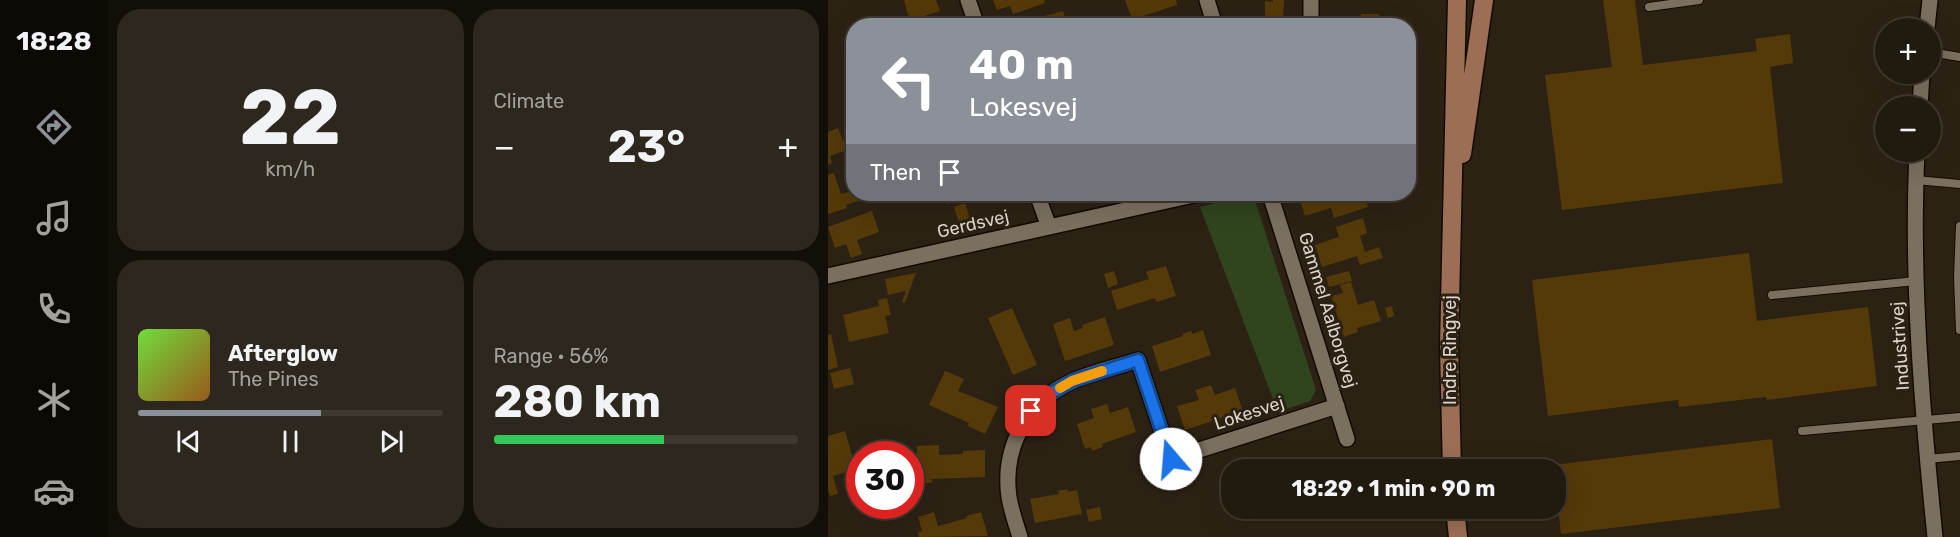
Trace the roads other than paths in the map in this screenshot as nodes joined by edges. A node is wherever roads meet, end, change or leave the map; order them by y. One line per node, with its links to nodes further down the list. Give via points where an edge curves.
1 (968, 0): 9 (street)
2 (1207, 0): 10 (street)
3 (1311, 0): 11 (street)
4 (1457, 0): 23 (street, Indre Ringvej)
5 (1484, 0): 23 (street, Indre Ringvej)
6 (1700, 0): 8 (lane)
7 (1930, 0): 12 (street)
8 (1649, 7)
9 (974, 18)
10 (1213, 18)
11 (1311, 18)
12 (1928, 18)
13 (1941, 54): 14 (lane)
14 (1960, 57)
15 (1917, 162): 16 (street, Industrivej)
16 (1916, 180): 17 (lane); 25 (street, Industrivej)
17 (1960, 183)
18 (1040, 201): 22 (street)
19 (1167, 201): 22 (street, Gerdsvej)
20 (1272, 201): 28 (street, Gammel Aalborgvej)
21 (1960, 226): 27 (lane)
22 (1050, 227): 24 (street, Gerdsvej)
23 (1451, 230): 34 (street, Indre Ringvej)
24 (828, 276)
25 (1916, 281): 26 (lane); 30 (street, Industrivej)
26 (1772, 295)
27 (1960, 330)
28 (1337, 406): 32 (street, Gammel Aalborgvej); 37 (street, Lokesvej, via 1171,459 1138,360 1072,381 1031,411 1013,444 1008,490)
29 (1960, 417): 30 (lane)
30 (1924, 420): 31 (lane); 35 (street, Industrivej)
31 (1802, 431)
32 (1347, 439)
33 (1960, 456): 35 (lane)
34 (1452, 459)
35 (1927, 459): 39 (street, Industrivej)
36 (1456, 519): 38 (street)
37 (1020, 537)
38 (1458, 537)
39 (1935, 537)

